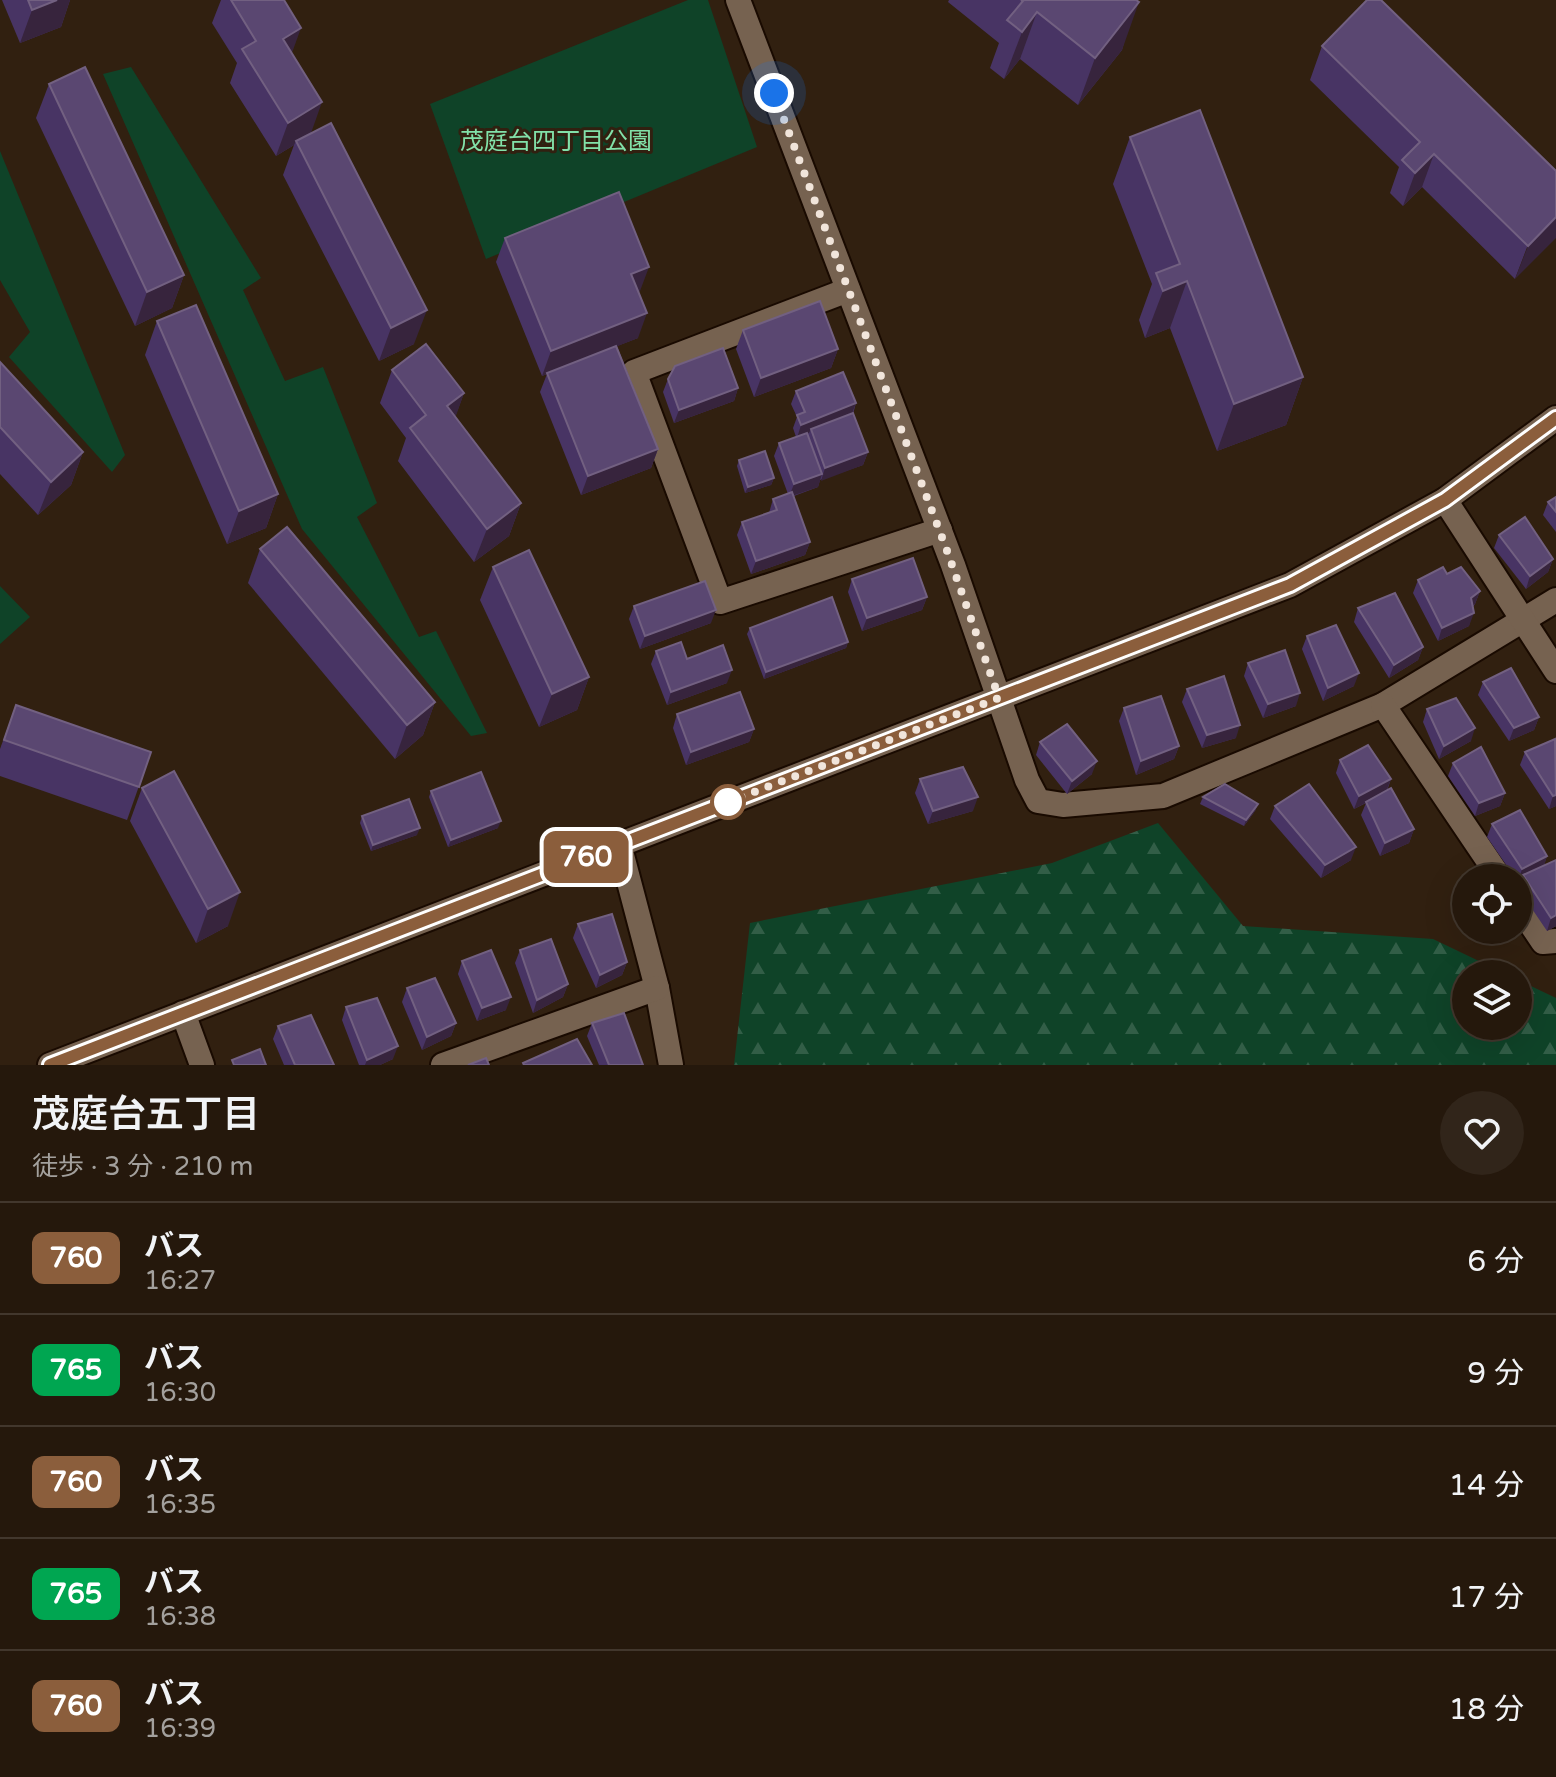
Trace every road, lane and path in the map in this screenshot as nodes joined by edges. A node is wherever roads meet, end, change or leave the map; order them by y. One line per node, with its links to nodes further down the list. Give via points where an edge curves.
1 (738, 0): 2 (street)
2 (848, 290): 5 (street); 5 (street, via 634,372 720,602)
3 (1556, 418): 4 (street)
4 (1445, 500): 7 (street); 9 (street, via 1290,585)
5 (940, 530): 9 (street)
6 (1556, 600): 7 (street)
7 (1523, 622): 8 (street); 10 (street)
8 (1556, 671)
9 (999, 698): 10 (street, via 1038,801 1063,805 1163,796); 11 (street)
10 (1383, 705): 12 (street)
11 (619, 844): 15 (street); 16 (street)
12 (1491, 864)
13 (1532, 926): 14 (street, via 1543,942)
14 (1556, 941)
15 (657, 988): 19 (street); 20 (street)
16 (183, 1013): 17 (street); 18 (street)
17 (50, 1065)
18 (202, 1065)
19 (443, 1065)
20 (671, 1065)

